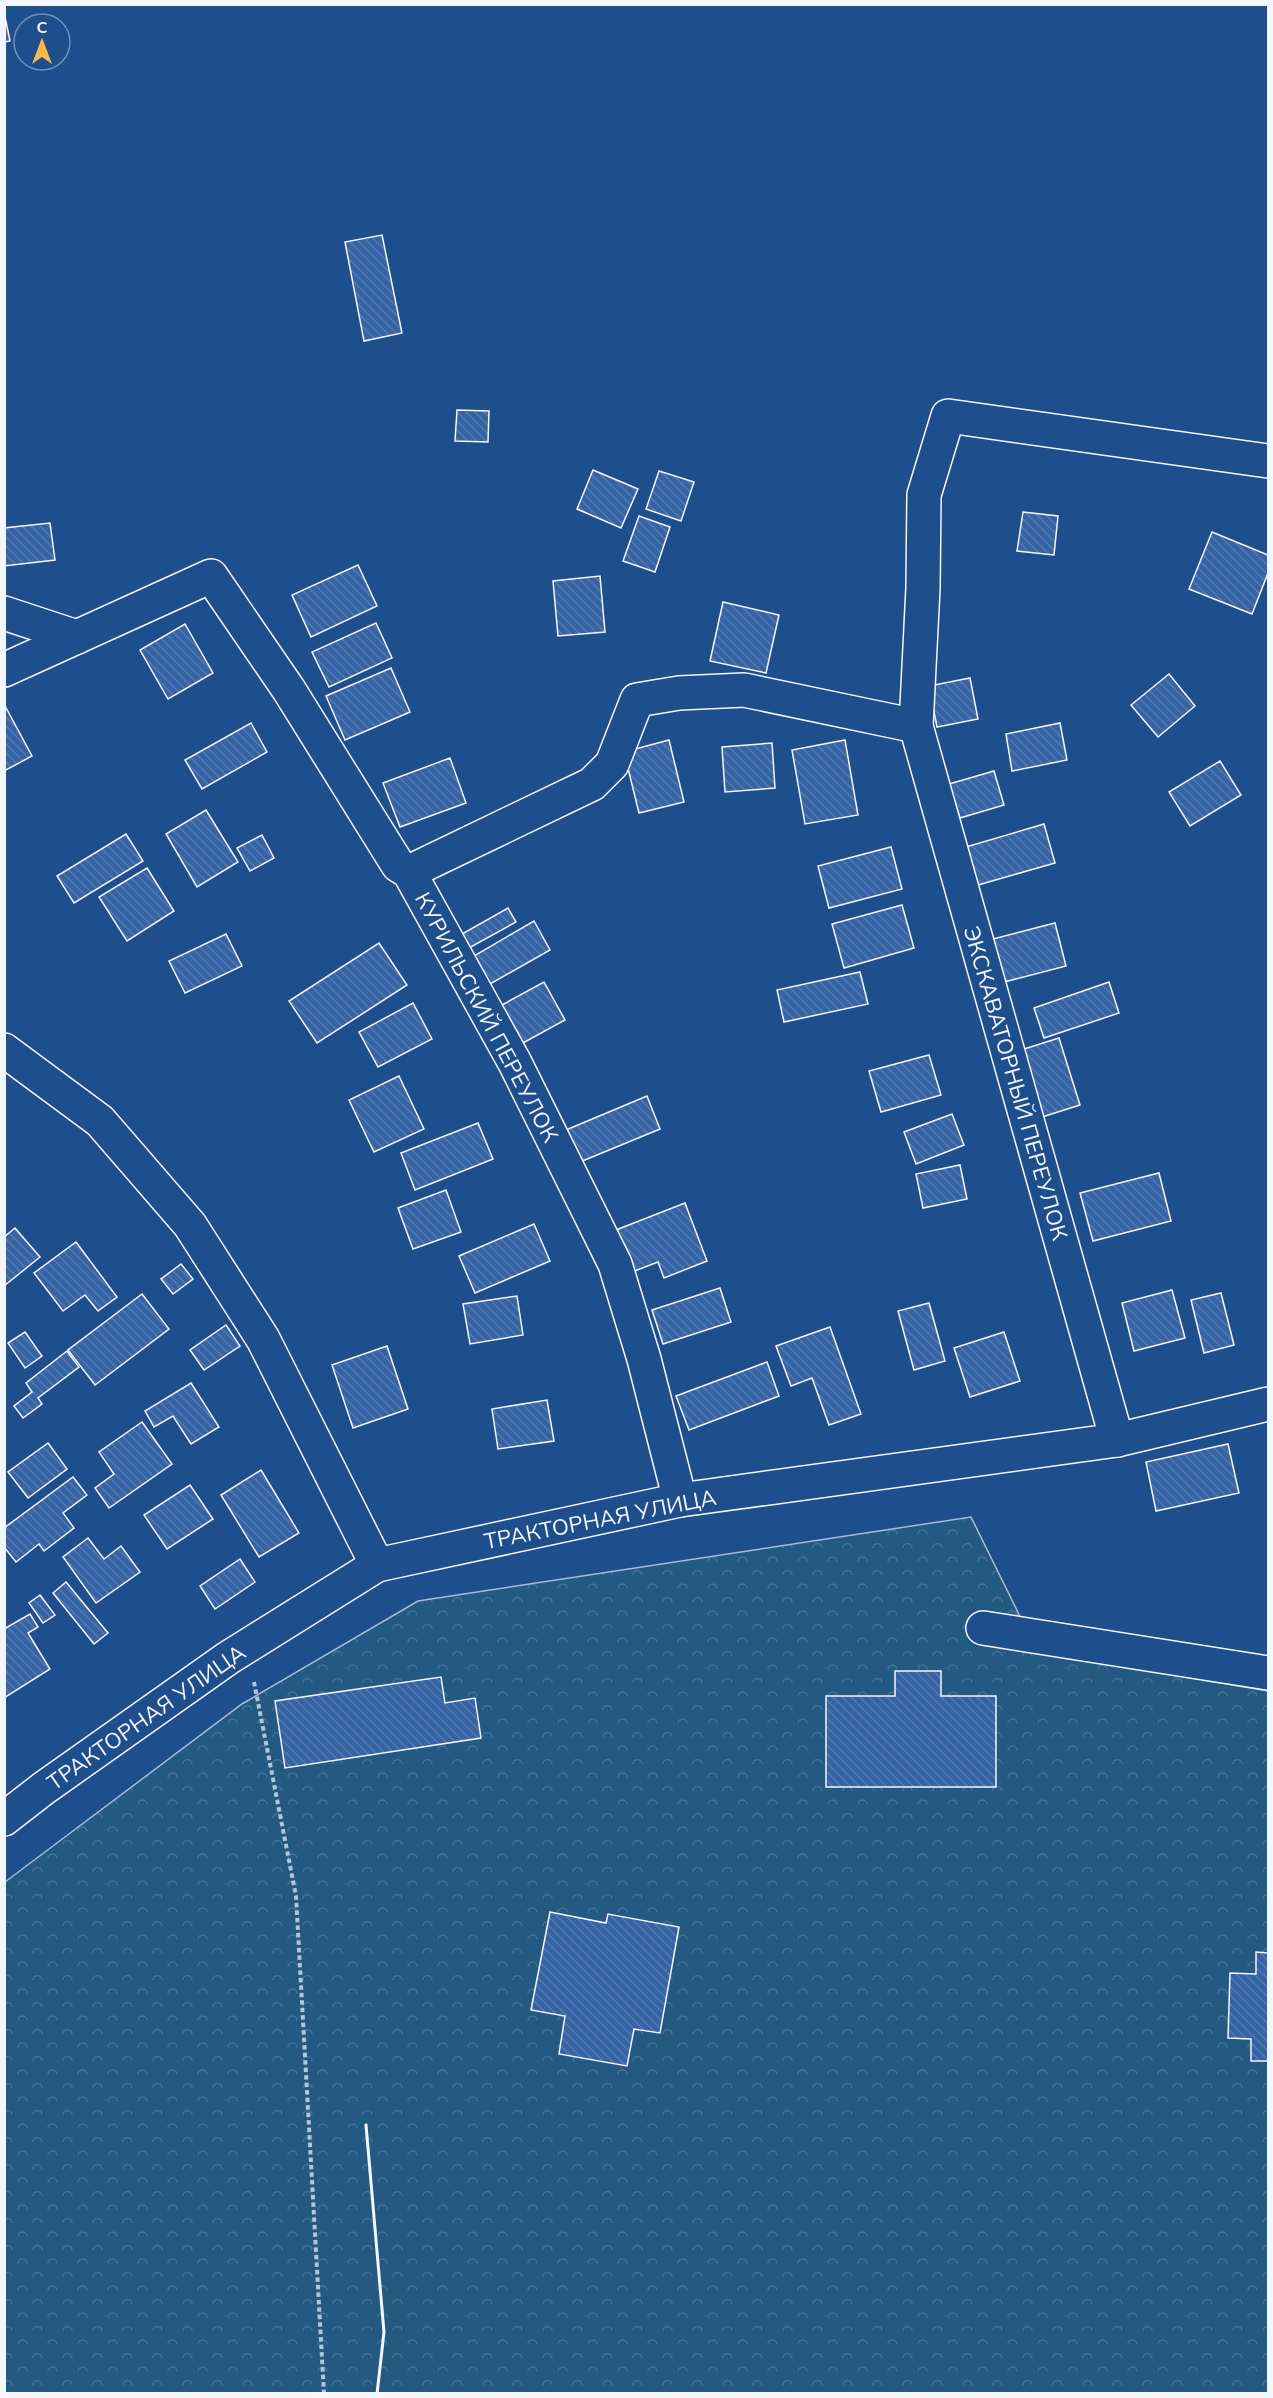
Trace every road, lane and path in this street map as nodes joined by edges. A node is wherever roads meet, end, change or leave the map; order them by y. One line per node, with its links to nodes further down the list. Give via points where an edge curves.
1 (1269, 461): 5 (street, ЭКСКАВАТОРНЫЙ ПЕРЕУЛОК, via 948,416 924,495)
2 (4, 613): 3 (street)
3 (76, 637): 4 (street); 6 (street, КУРИЛЬСКИЙ ПЕРЕУЛОК, via 211,576 290,690 398,865)
4 (4, 670)
5 (916, 726): 6 (street, via 744,690 679,693 637,700 612,765 592,784); 9 (street, ЭКСКАВАТОРНЫЙ ПЕРЕУЛОК)
6 (409, 872): 10 (street, КУРИЛЬСКИЙ ПЕРЕУЛОК, via 515,1063 615,1264)
7 (4, 1050): 11 (street, via 100,1121 190,1225 263,1339)
8 (1269, 1404): 9 (street, ТРАКТОРНАЯ УЛИЦА)
9 (1117, 1440): 10 (street, ТРАКТОРНАЯ УЛИЦА)
10 (680, 1500): 11 (street, ТРАКТОРНАЯ УЛИЦА)
11 (377, 1565): 13 (street, ТРАКТОРНАЯ УЛИЦА)
12 (983, 1628): 14 (street)
13 (247, 1646): 15 (street, ТРАКТОРНАЯ УЛИЦА); 16 (path, via 296,1896)
14 (1269, 1673)
15 (4, 1819)
16 (324, 2394)

